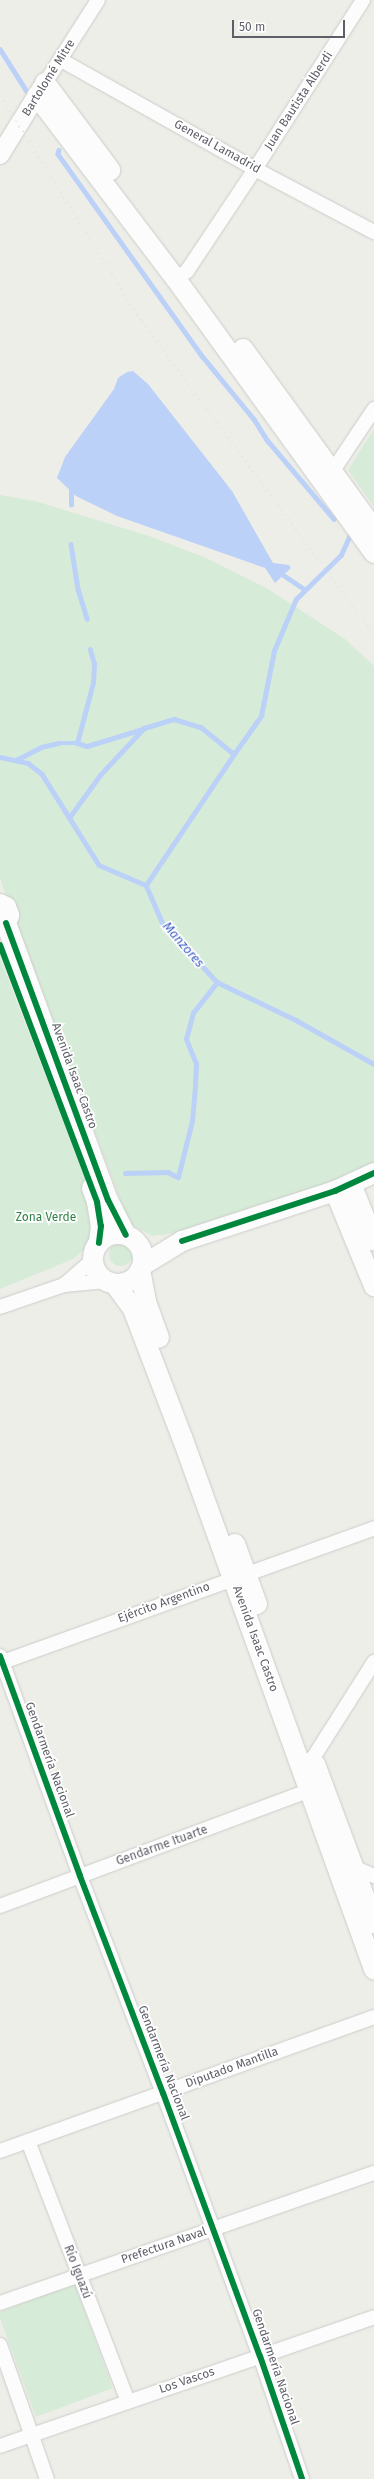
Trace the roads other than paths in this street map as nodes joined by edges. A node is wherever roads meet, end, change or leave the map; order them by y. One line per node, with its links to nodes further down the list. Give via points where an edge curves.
1 (98, 0): 3 (street, Bartolomé Mitre)
2 (363, 0): 6 (street, Juan Bautista Alberdi)
3 (60, 60): 4 (street, Bartolomé Mitre); 6 (street, General Lamadrid)
4 (41, 90): 5 (street, Bartolomé Mitre); 8 (main road)
5 (0, 155)
6 (255, 169): 7 (street, General Lamadrid); 8 (street, Juan Bautista Alberdi)
7 (374, 232)
8 (181, 275): 10 (main road)
9 (374, 409): 10 (street)
10 (326, 476): 11 (main road); 12 (main road)
11 (374, 529)
12 (374, 554)
13 (0, 904): 14 (main road, Avenida Isaac Castro, via 8,911)
14 (3, 925): 18 (main road, Avenida Isaac Castro, via 108,1200)
15 (0, 945): 21 (main road, Avenida Isaac Castro, via 97,1202 101,1226)
16 (374, 1173): 17 (main road)
17 (343, 1187): 19 (main road); 20 (main road); 25 (main road)
18 (131, 1238): 19 (main road); 21 (main road, via 112,1235); 22 (main road, via 142,1252)
19 (182, 1241): 22 (main road)
20 (374, 1241)
21 (96, 1252): 23 (main road, via 95,1268); 24 (street)
22 (142, 1268): 23 (main road, via 131,1280); 28 (main road, Avenida Isaac Castro, via 146,1302)
23 (110, 1282): 24 (street); 28 (main road, Avenida Isaac Castro, via 133,1309)
24 (64, 1285): 26 (street)
25 (374, 1286)
26 (0, 1307)
27 (374, 1528): 28 (street, Ejército Argentino)
28 (240, 1576): 29 (street, Ejército Argentino); 31 (main road, Avenida Isaac Castro)
29 (1, 1661): 34 (street, Gendarmería Nacional)
30 (374, 1663): 31 (street)
31 (307, 1761): 32 (main road, Avenida Isaac Castro)
32 (317, 1788): 33 (main road, Avenida Isaac Castro); 34 (street, Gendarme Ituarte); 38 (main road, Avenida Isaac Castro)
33 (354, 1867): 35 (street); 37 (main road, Avenida Isaac Castro)
34 (80, 1876): 36 (street, Gendarme Ituarte); 40 (street, Gendarmería Nacional)
35 (374, 1876)
36 (0, 1906)
37 (374, 1923)
38 (374, 1969)
39 (374, 2017): 40 (street, Diputado Mantilla)
40 (163, 2093): 41 (street, Diputado Mantilla); 44 (street, Gendarmería Nacional)
41 (28, 2141): 42 (street, Diputado Mantilla); 45 (street, Río Iguazú)
42 (0, 2151)
43 (374, 2173): 44 (street, Prefectura Naval)
44 (212, 2229): 45 (street, Prefectura Naval); 49 (street, Gendarmería Nacional)
45 (78, 2276): 46 (street, Prefectura Naval); 50 (street, Río Iguazú)
46 (0, 2303)
47 (374, 2317): 49 (street, Los Vascos)
48 (0, 2345): 51 (street)
49 (260, 2356): 50 (street, Los Vascos); 54 (street, Gendarmería Nacional)
50 (128, 2401): 51 (street, Los Vascos)
51 (33, 2435): 52 (street, Los Vascos); 53 (street)
52 (0, 2446)
53 (48, 2479)
54 (302, 2479)

